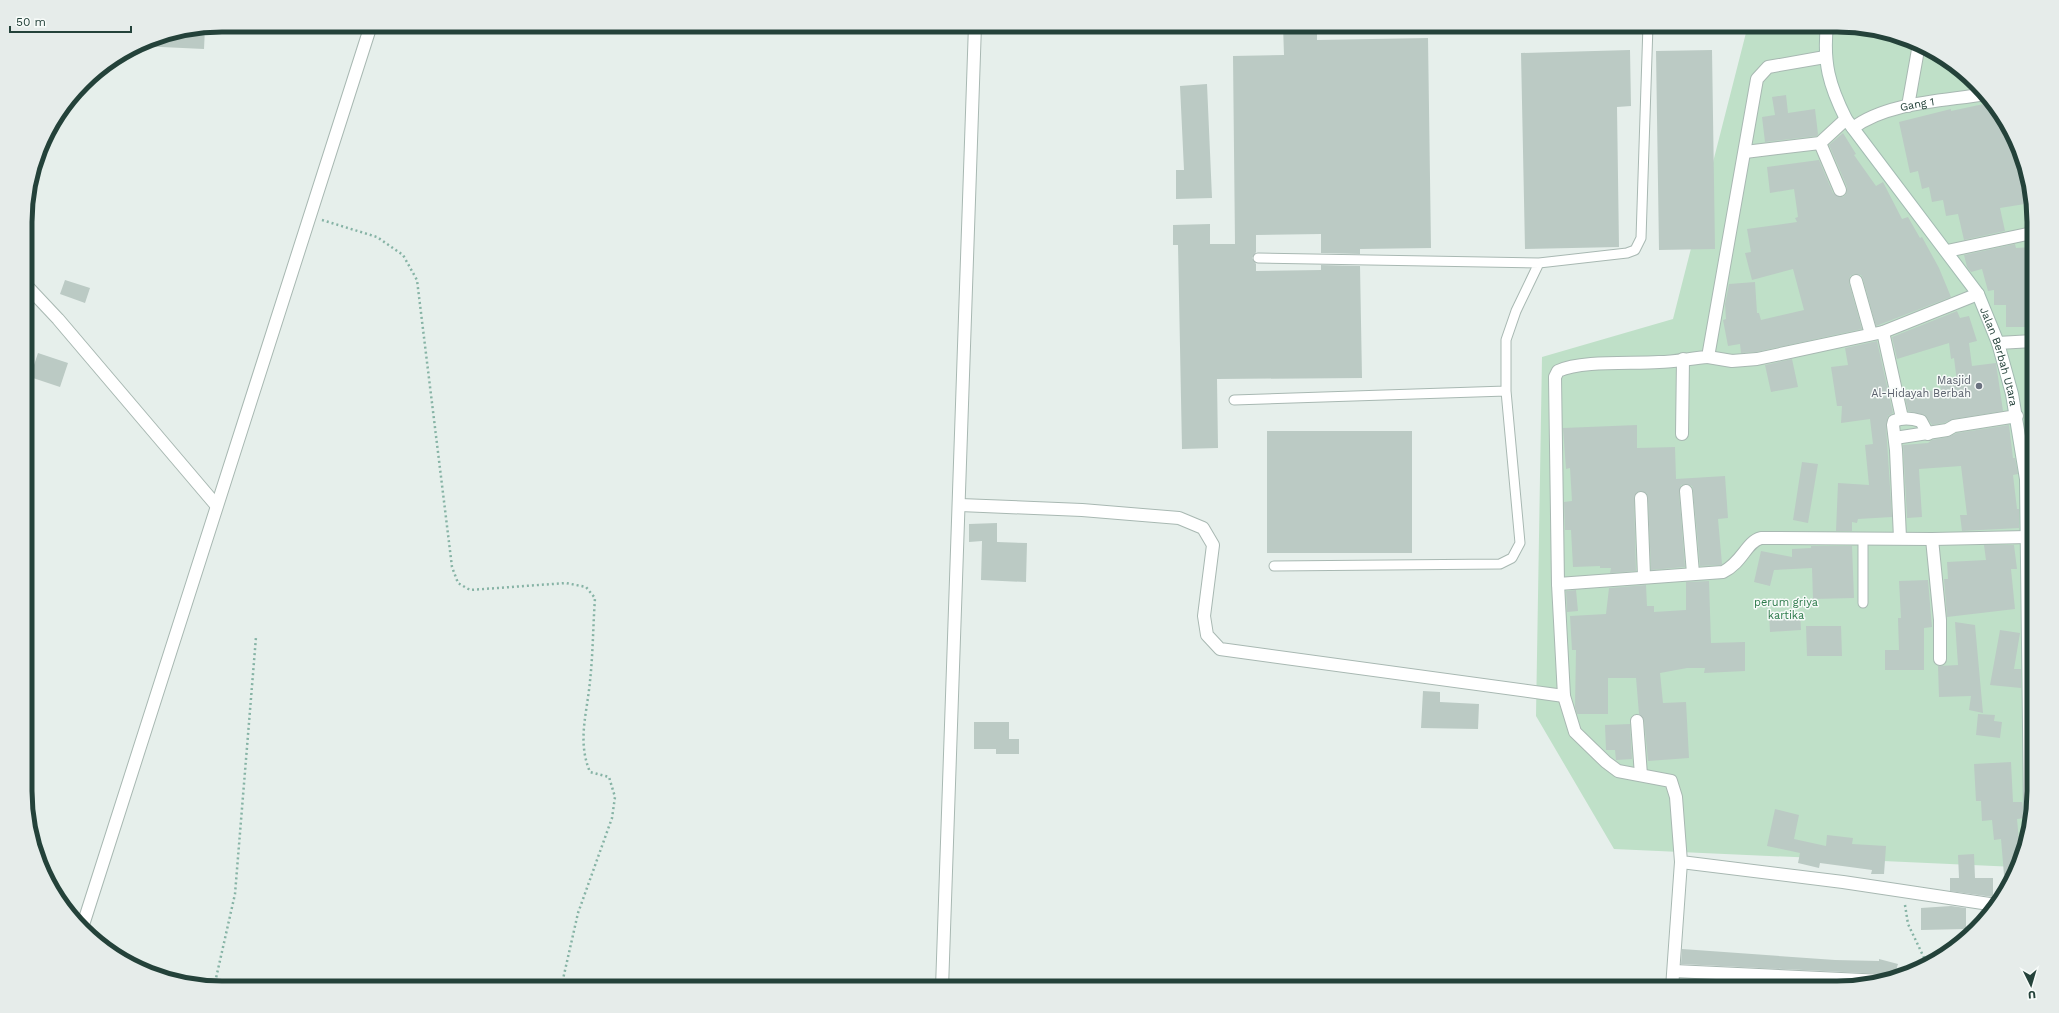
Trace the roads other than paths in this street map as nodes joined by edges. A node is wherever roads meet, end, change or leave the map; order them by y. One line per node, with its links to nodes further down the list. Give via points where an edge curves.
1 (369, 32): 36 (street)
2 (975, 32): 37 (street)
3 (1648, 32): 16 (lane, via 1640,244 1635,250 1627,253)
4 (1827, 32): 6 (street, Jalan Berbah Utara)
5 (1918, 50): 8 (street)
6 (1826, 57): 9 (street, Jalan Berbah Utara, via 1833,93); 11 (street, via 1768,67 1762,72 1757,79)
7 (1978, 95): 8 (street, Gang 1)
8 (1908, 106): 9 (street, Gang 1)
9 (1850, 123): 10 (street, Gang 1); 14 (street, Jalan Berbah Utara)
10 (1820, 143): 11 (street); 12 (street)
11 (1745, 152): 24 (street)
12 (1840, 190)
13 (2027, 234): 14 (street)
14 (1947, 251): 19 (street, Jalan Berbah Utara)
15 (1258, 258): 16 (lane)
16 (1539, 263): 26 (lane, via 1516,311 1506,340)
17 (1856, 281): 21 (street)
18 (32, 291): 36 (street)
19 (1978, 294): 20 (street); 23 (street, Jalan Berbah Utara)
20 (1883, 332): 21 (street); 29 (street)
21 (1871, 334): 24 (street, via 1757,359 1732,360)
22 (2027, 341): 23 (street)
23 (1998, 343): 28 (street, Jalan Berbah Utara)
24 (1708, 357): 25 (street)
25 (1683, 359): 30 (street); 45 (street, via 1592,365 1558,371 1554,384)
26 (1506, 391): 27 (lane); 42 (lane, via 1520,543 1512,558 1500,564)
27 (1234, 400)
28 (2017, 416): 31 (street, via 1954,426); 33 (street, Jalan Berbah Utara)
29 (1902, 418): 31 (street, via 1921,421); 32 (street, via 1894,421)
30 (1682, 434)
31 (1928, 434): 32 (street)
32 (1895, 438): 40 (street)
33 (2027, 464)
34 (1686, 491): 43 (street)
35 (1641, 498): 44 (street)
36 (216, 505): 53 (street)
37 (960, 505): 48 (street, via 1082,510 1179,518 1203,528 1213,544 1204,616 1207,636 1220,649); 56 (street)
38 (2027, 537): 41 (street)
39 (1863, 538): 40 (street); 43 (street, via 1761,538 1750,544 1733,567 1723,572); 46 (lane)
40 (1900, 538): 41 (street)
41 (1932, 539): 47 (street, via 1940,620)
42 (1274, 566)
43 (1693, 573): 44 (street)
44 (1644, 576): 45 (street)
45 (1558, 584): 48 (street)
46 (1863, 603)
47 (1940, 660)
48 (1564, 696): 50 (street, via 1575,732 1618,771)
49 (1637, 721): 50 (street)
50 (1641, 775): 51 (street, via 1666,778 1673,784)
51 (1681, 862): 52 (street); 54 (street)
52 (1990, 904)
53 (84, 921)
54 (1674, 971): 55 (street); 57 (street)
55 (1857, 980)
56 (942, 981)
57 (1673, 981)

